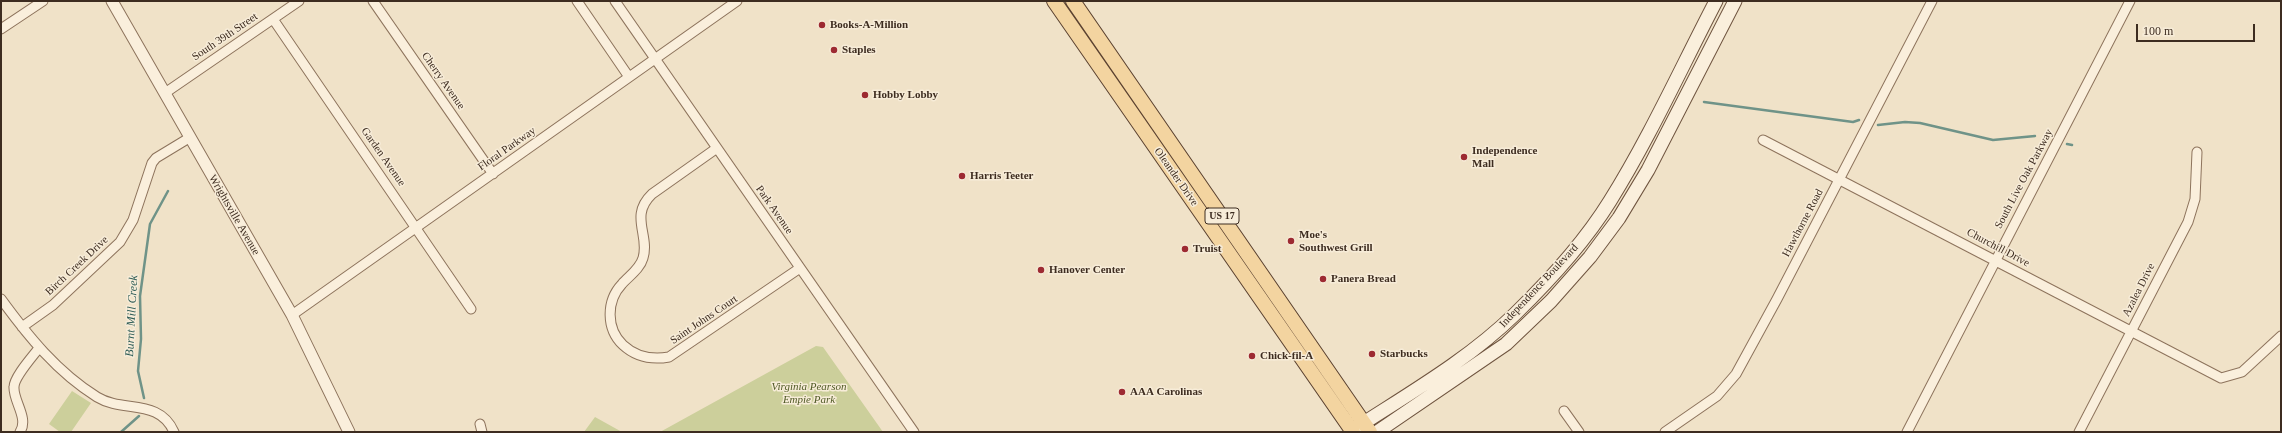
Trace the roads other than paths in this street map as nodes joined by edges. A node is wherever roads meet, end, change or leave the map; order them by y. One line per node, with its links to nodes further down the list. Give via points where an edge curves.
1 (43, 1): 15 (street)
2 (112, 1): 19 (street, Wrightsville Avenue)
3 (299, 1): 14 (street, South 39th Street)
4 (373, 1): 25 (street, Cherry Avenue)
5 (577, 1): 17 (street)
6 (615, 1): 16 (street, Park Avenue)
7 (736, 1): 16 (street, Floral Parkway)
8 (1054, 1): 39 (main road, Oleander Drive / US 17)
9 (1073, 1): 38 (main road, Oleander Drive / US 17)
10 (1716, 1): 18 (main road, Independence Boulevard)
11 (1735, 1): 24 (main road, Independence Boulevard)
12 (1932, 1): 26 (street, Hawthorne Road)
13 (2130, 1): 28 (street, South Live Oak Parkway)
14 (273, 19): 19 (street, South 39th Street); 27 (street, Garden Avenue)
15 (1, 29)
16 (654, 59): 17 (street, Floral Parkway); 22 (street, Park Avenue)
17 (629, 77): 25 (street, Floral Parkway)
18 (1672, 85): 24 (main road, via 1675,98); 38 (main road, Independence Boulevard, via 1610,201 1554,274 1480,345)
19 (165, 93): 20 (street, Wrightsville Avenue)
20 (189, 138): 32 (street, Wrightsville Avenue); 33 (street, Birch Creek Drive, via 152,163 133,220 120,242 53,305)
21 (1763, 140): 26 (street, Churchill Drive)
22 (716, 148): 29 (street, Park Avenue); 29 (street, Saint Johns Court, via 652,194 644,204 640,220 644,245 643,260 618,288 611,306 611,323 617,338 629,350 639,355 669,358)
23 (2197, 152): 34 (street, Azalea Drive, via 2195,199 2190,217)
24 (1648, 170): 44 (main road, Independence Boulevard, via 1604,240 1568,284 1527,326 1487,358)
25 (492, 174): 27 (street, Floral Parkway)
26 (1840, 180): 28 (street, Churchill Drive); 46 (street, Hawthorne Road, via 1732,381 1717,396)
27 (417, 228): 31 (street, Garden Avenue); 32 (street, Floral Parkway)
28 (1995, 260): 34 (street, Churchill Drive); 47 (street, South Live Oak Parkway)
29 (800, 268): 43 (street, Park Avenue)
30 (1, 298): 33 (street)
31 (471, 309)
32 (292, 315): 42 (street, Wrightsville Avenue)
33 (22, 327): 36 (street)
34 (2131, 332): 35 (street, Churchill Drive, via 2221,378 2242,372); 48 (street, Azalea Drive)
35 (2281, 336)
36 (39, 348): 40 (street, via 18,377 14,388 23,421); 41 (street, via 97,397 154,410 166,419)
37 (1564, 410): 45 (street)
38 (1367, 427): 39 (main road, Independence Boulevard)
39 (1351, 431)
40 (20, 432)
41 (174, 432)
42 (349, 432)
43 (914, 432)
44 (1377, 432)
45 (1579, 432)
46 (1665, 432)
47 (1907, 432)
48 (2079, 432)

